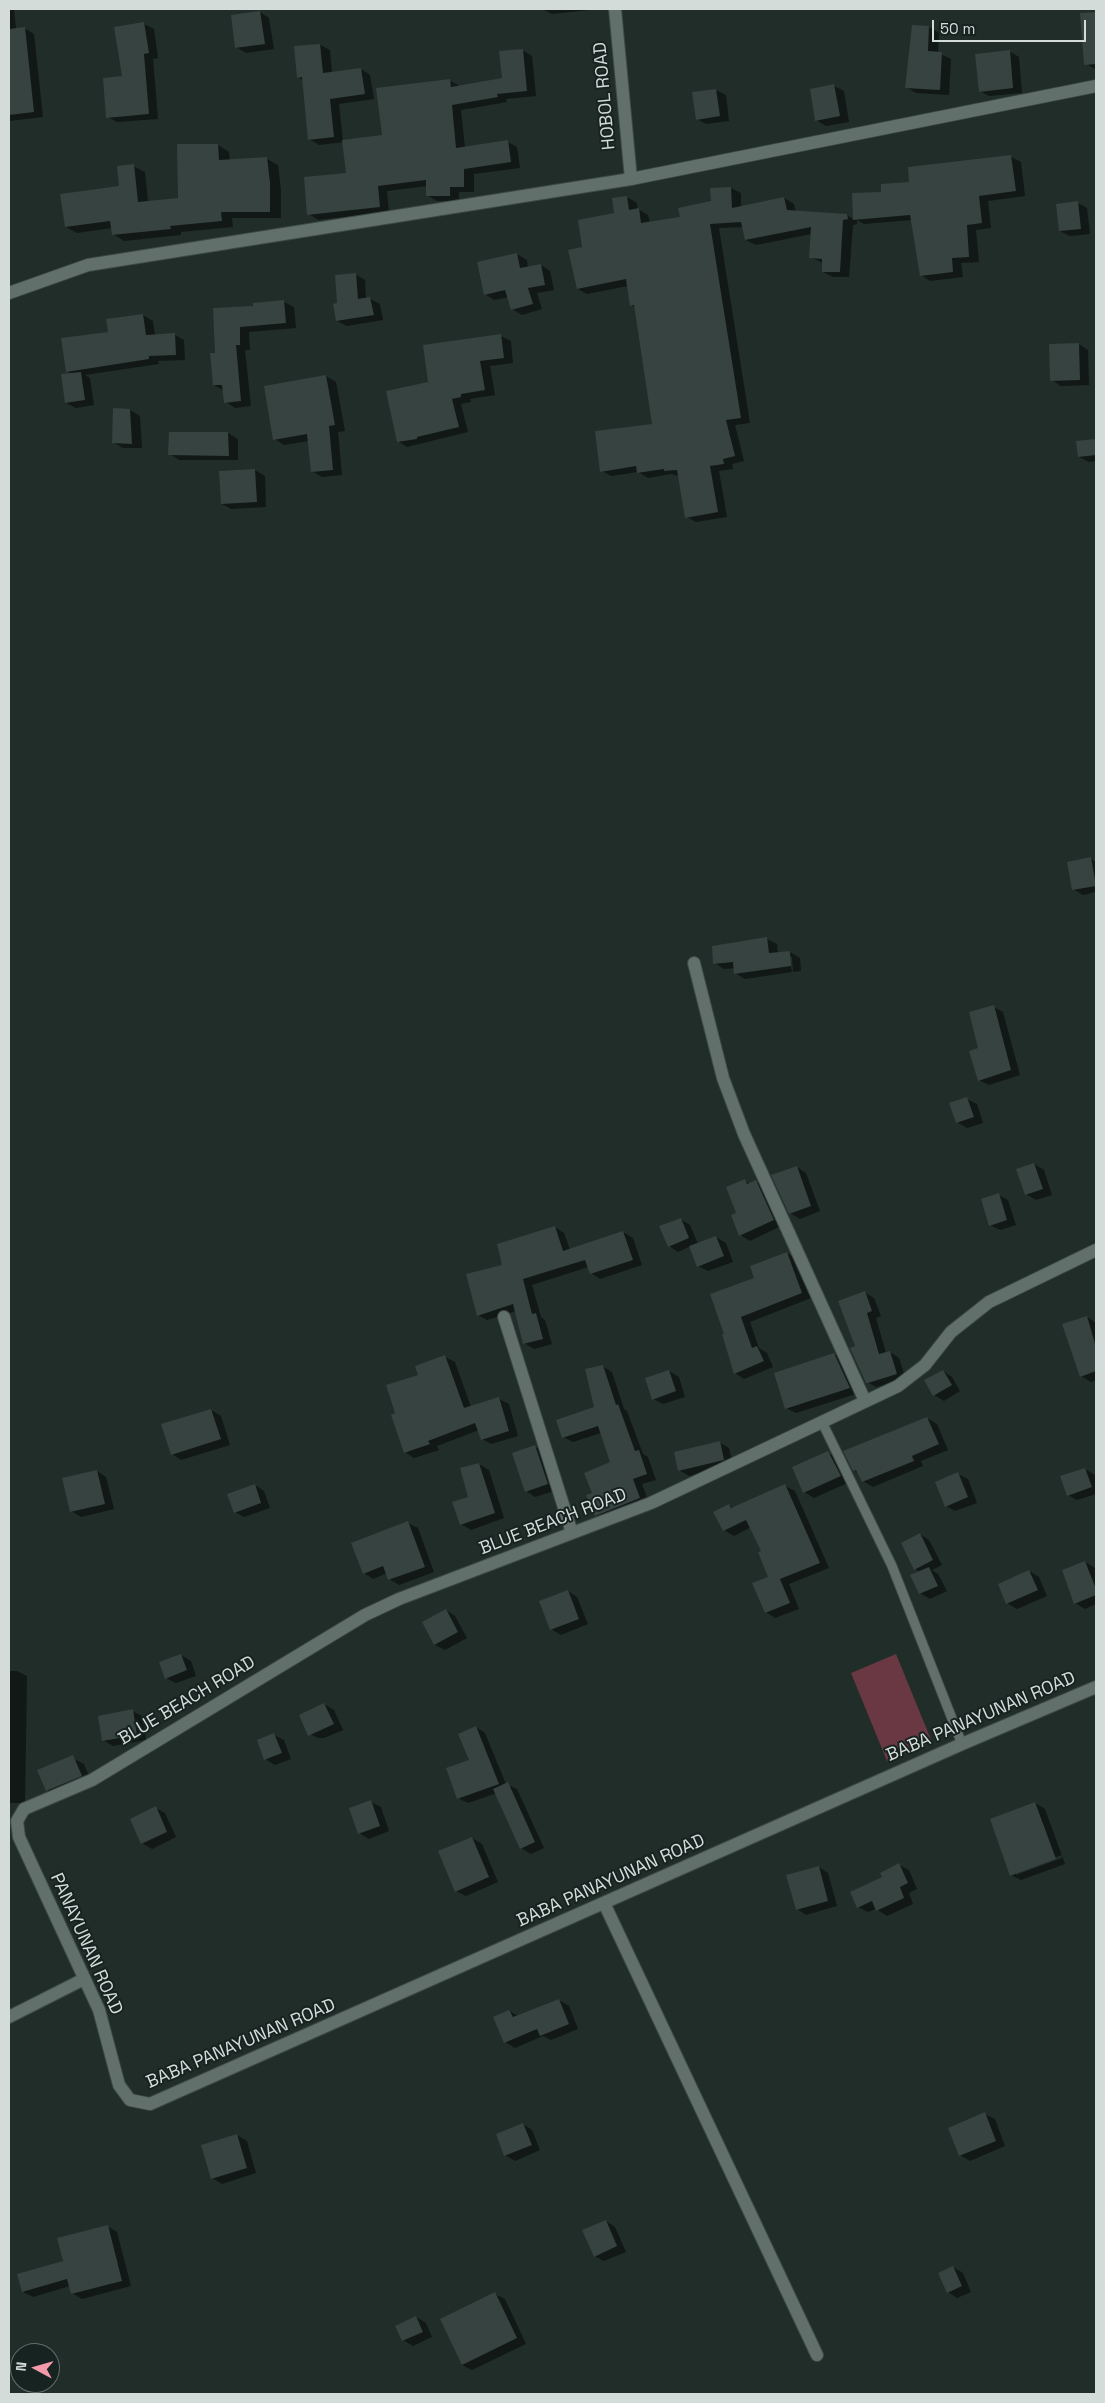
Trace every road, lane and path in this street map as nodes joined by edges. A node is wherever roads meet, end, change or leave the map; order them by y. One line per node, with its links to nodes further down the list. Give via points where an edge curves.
1 (615, 9): 3 (street, HOBOL ROAD)
2 (1096, 86): 3 (street)
3 (631, 179): 4 (street, via 88,265)
4 (9, 293)
5 (694, 963): 8 (street, via 723,1078 744,1134)
6 (1096, 1250): 8 (street, BLUE BEACH ROAD, via 989,1302 951,1332 925,1365 898,1386)
7 (504, 1317): 10 (street)
8 (865, 1401): 9 (street, BLUE BEACH ROAD)
9 (822, 1422): 10 (street, BLUE BEACH ROAD, via 651,1503); 12 (lane, via 892,1566)
10 (572, 1533): 13 (street, BLUE BEACH ROAD, via 365,1615 92,1780 24,1809)
11 (1096, 1687): 12 (street, BABA PANAYUNAN ROAD)
12 (962, 1744): 14 (street, BABA PANAYUNAN ROAD)
13 (17, 1821): 15 (street, PANAYUNAN ROAD, via 19,1837)
14 (604, 1903): 17 (street, BABA PANAYUNAN ROAD, via 164,2100); 18 (street)
15 (84, 1979): 16 (street); 17 (street, PANAYUNAN ROAD, via 98,2010 119,2085 130,2100)
16 (9, 2017)
17 (139, 2103)
18 (817, 2355)

